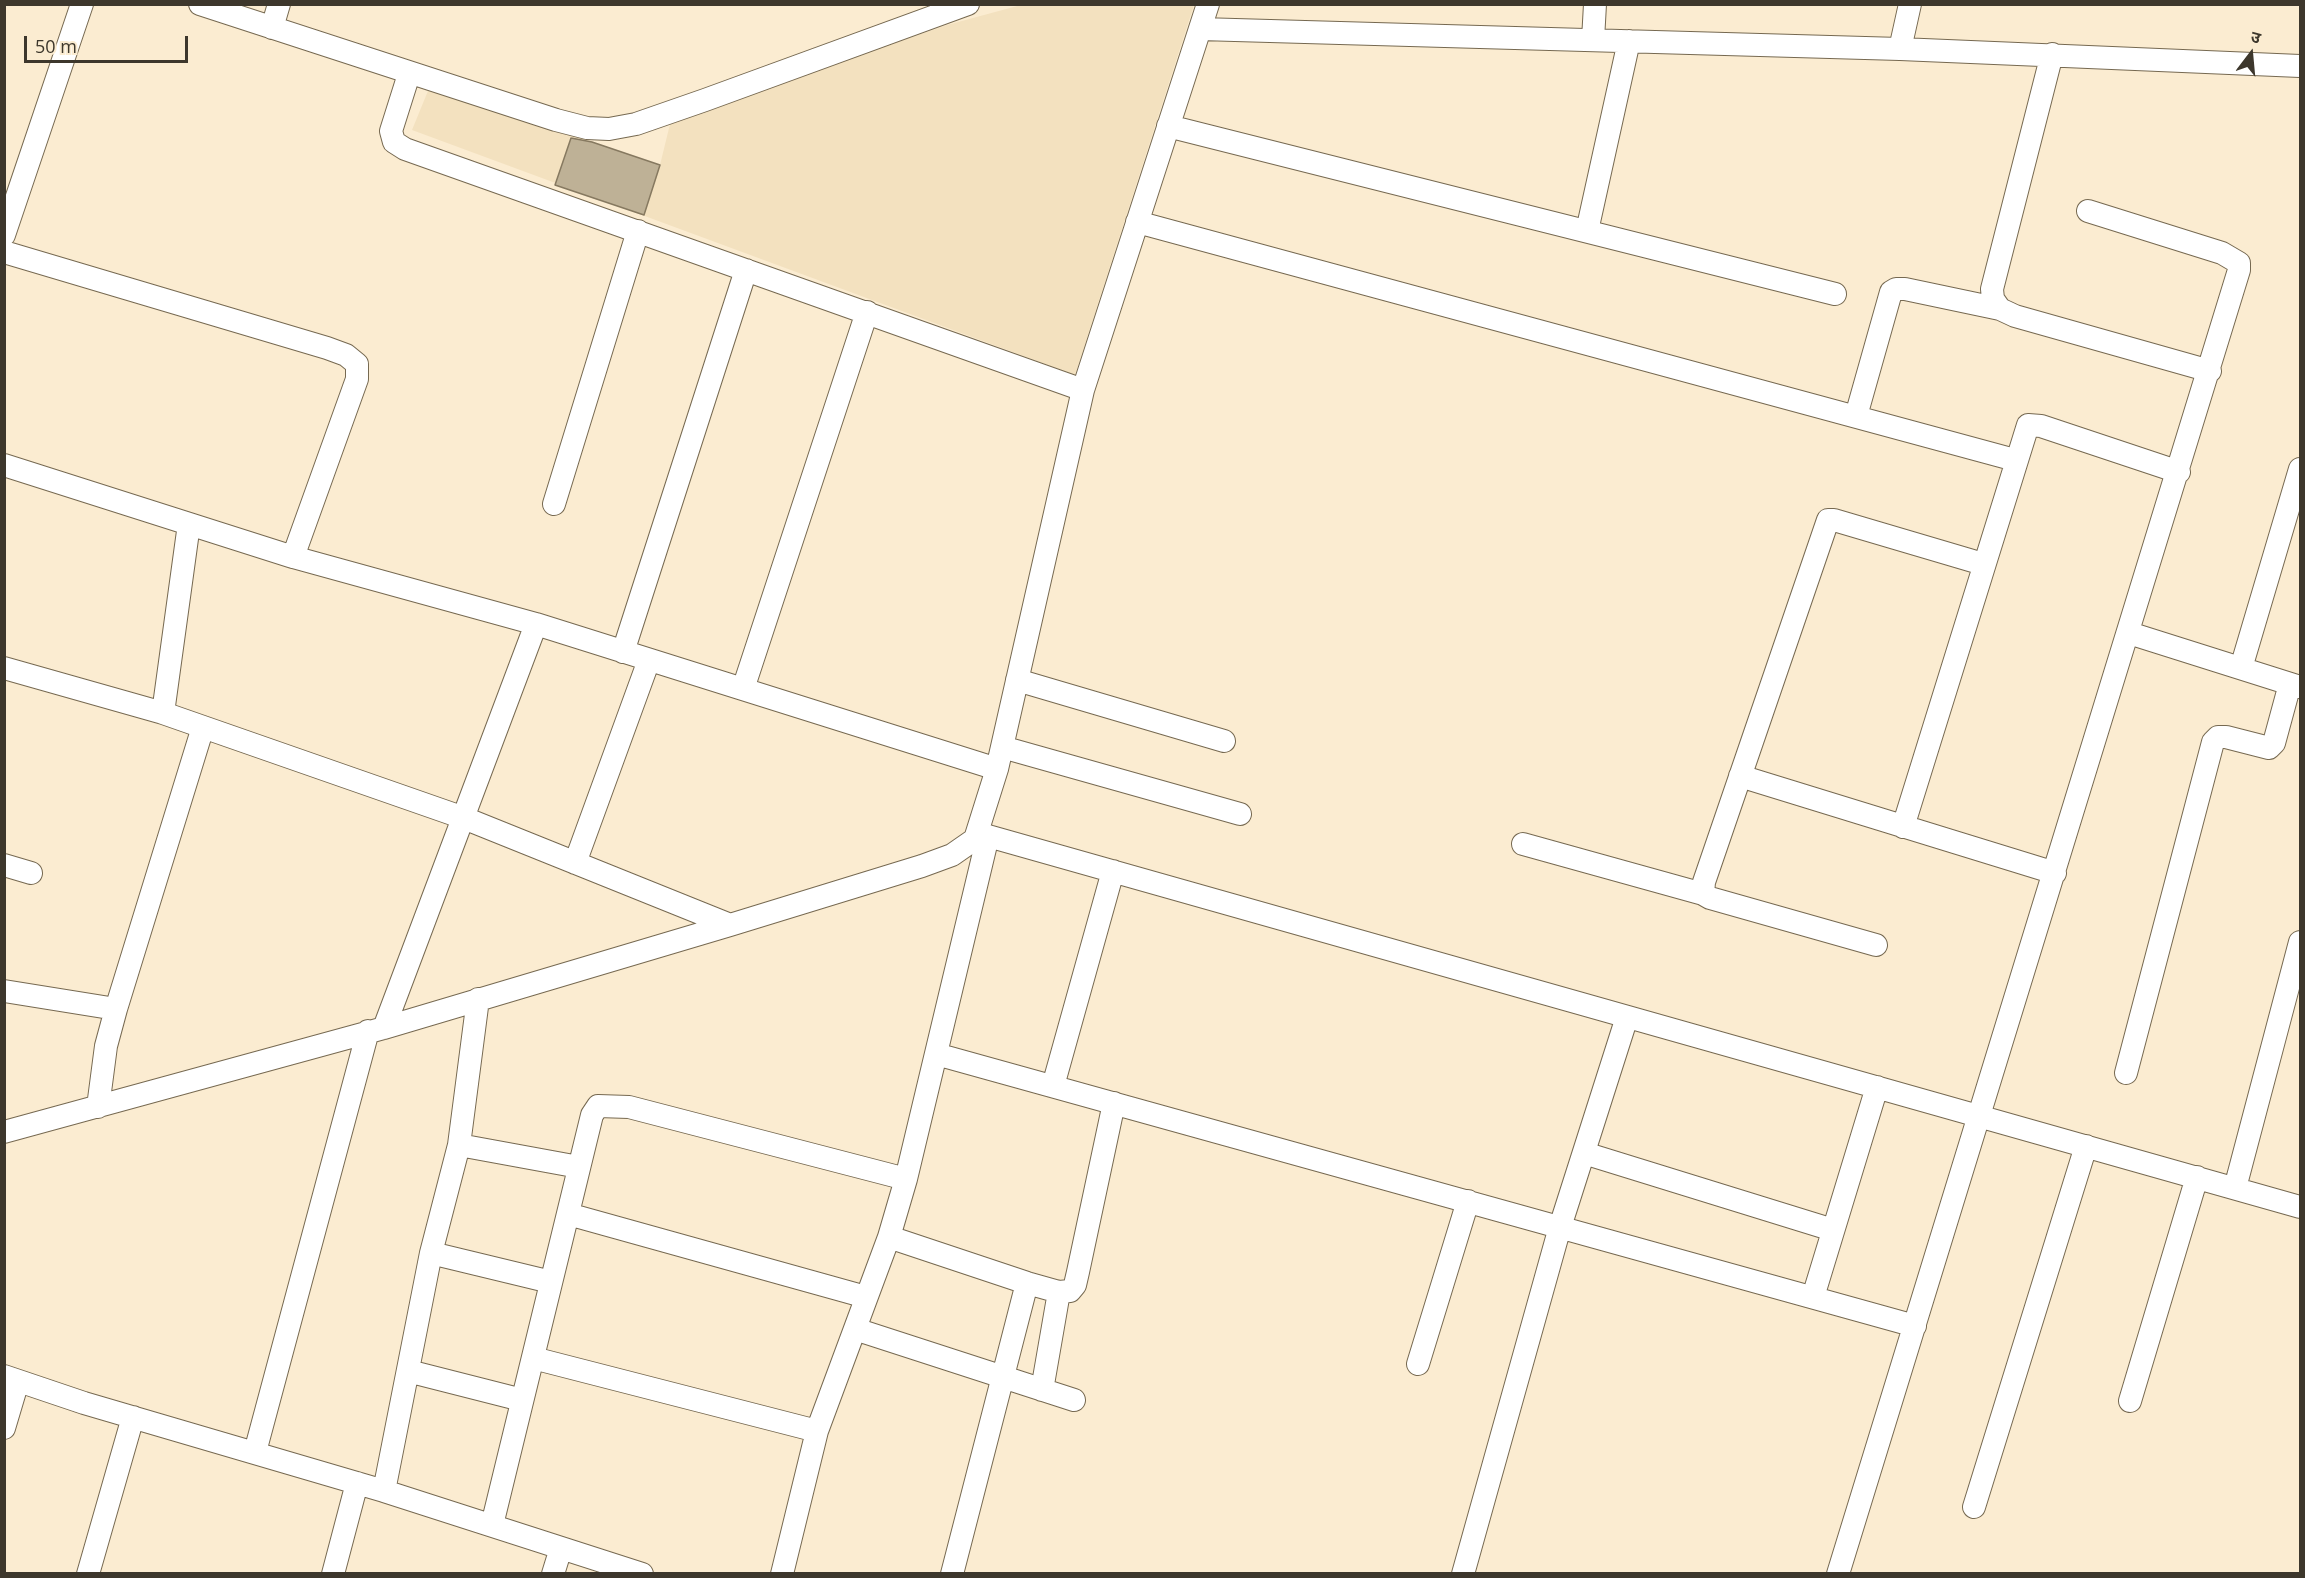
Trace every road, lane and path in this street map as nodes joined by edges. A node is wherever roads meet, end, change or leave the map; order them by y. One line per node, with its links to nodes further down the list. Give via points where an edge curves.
1 (82, 4): 21 (street)
2 (200, 4): 8 (street)
3 (279, 4): 8 (street)
4 (968, 4): 15 (street, via 705,100 636,124 609,129 556,120)
5 (1208, 4): 9 (street)
6 (1595, 4): 10 (street)
7 (1910, 4): 12 (street)
8 (272, 28): 15 (street)
9 (1200, 29): 10 (street); 16 (street)
10 (1593, 40): 11 (street)
11 (1629, 41): 12 (street); 20 (street)
12 (1900, 49): 13 (street)
13 (2052, 54): 14 (street); 25 (street, via 1992,289)
14 (2301, 66)
15 (409, 74): 19 (street, via 393,120 394,142)
16 (1168, 126): 18 (street); 20 (street)
17 (2088, 211): 27 (street, via 2222,253 2239,264)
18 (1137, 222): 28 (street); 29 (street)
19 (638, 231): 23 (street); 34 (street)
20 (1587, 231): 24 (street)
21 (4, 235)
22 (4, 252): 36 (street, via 327,348 357,364 357,380)
23 (746, 270): 26 (street); 40 (street)
24 (1835, 294)
25 (2000, 309): 27 (street); 29 (street, via 1905,289 1891,292)
26 (867, 312): 28 (street); 46 (street)
27 (2210, 371): 33 (street)
28 (1083, 390): 44 (street)
29 (1856, 416): 30 (street)
30 (2015, 460): 33 (street, via 2024,431 2034,424); 37 (street)
31 (4, 465): 35 (street)
32 (2301, 469): 43 (street)
33 (2179, 472): 39 (street)
34 (554, 504)
35 (189, 524): 36 (street); 47 (street)
36 (293, 557): 38 (street)
37 (1983, 564): 51 (street, via 1828,520); 54 (street)
38 (536, 624): 40 (street); 53 (street)
39 (2129, 633): 43 (street); 61 (street)
40 (623, 652): 41 (street)
41 (649, 660): 46 (street); 57 (street)
42 (4, 668): 47 (street)
43 (2241, 668): 45 (street)
44 (1017, 680): 49 (street); 50 (street)
45 (2295, 685): 72 (street, via 2269,748 2226,737 2213,742)
46 (743, 689): 50 (street)
47 (163, 713): 48 (street)
48 (203, 727): 53 (street); 68 (street)
49 (1224, 741)
50 (1000, 758): 52 (street); 55 (street)
51 (1740, 776): 54 (street); 62 (street)
52 (1240, 814)
53 (464, 818): 57 (street); 70 (street)
54 (1903, 827): 61 (street)
55 (982, 837): 59 (street); 63 (street, via 952,855); 71 (street)
56 (1523, 844): 62 (street)
57 (575, 863): 63 (street)
58 (4, 865): 60 (street)
59 (1113, 872): 69 (street); 73 (street)
60 (31, 873)
61 (2055, 873): 77 (street)
62 (1703, 894): 65 (street)
63 (730, 925): 67 (street)
64 (2301, 942): 85 (street)
65 (1876, 945)
66 (4, 990): 68 (street)
67 (478, 999): 70 (street); 79 (street)
68 (116, 1009): 76 (street, via 106,1046)
69 (1628, 1017): 74 (street); 81 (street)
70 (376, 1030): 76 (street); 112 (street)
71 (936, 1054): 73 (street); 84 (street)
72 (2126, 1073)
73 (1053, 1086): 75 (street)
74 (1877, 1087): 77 (street); 90 (street)
75 (1114, 1103): 86 (street); 95 (street, via 1075,1285 1070,1291)
76 (98, 1107): 78 (street)
77 (1980, 1116): 80 (street); 98 (street)
78 (4, 1132)
79 (459, 1144): 82 (street); 92 (street)
80 (2085, 1146): 83 (street); 115 (street)
81 (1584, 1154): 89 (street); 90 (street)
82 (579, 1167): 84 (street, via 592,1115 598,1106 612,1104); 88 (street)
83 (2197, 1177): 85 (street); 108 (street)
84 (906, 1179): 91 (street)
85 (2235, 1188): 87 (street)
86 (1468, 1202): 89 (street); 101 (street)
87 (2301, 1207)
88 (568, 1214): 93 (street); 96 (street)
89 (1560, 1227): 97 (street); 124 (street)
90 (1833, 1230): 97 (street)
91 (889, 1237): 94 (street); 96 (street)
92 (431, 1253): 93 (street); 102 (street)
93 (551, 1282): 100 (street)
94 (1028, 1283): 95 (street); 103 (street)
95 (1059, 1292): 105 (street)
96 (866, 1297): 99 (street)
97 (1813, 1297): 98 (street)
98 (1915, 1326): 125 (street)
99 (855, 1329): 103 (street); 111 (street)
100 (533, 1358): 106 (street); 111 (street)
101 (1418, 1364)
102 (408, 1371): 106 (street); 114 (street)
103 (1002, 1377): 105 (street); 123 (street)
104 (11, 1378): 109 (street); 110 (street)
105 (1042, 1390): 107 (street)
106 (522, 1400): 116 (street)
107 (1074, 1400)
108 (2130, 1401)
109 (134, 1417): 112 (street); 118 (street)
110 (4, 1428)
111 (818, 1431): 122 (street)
112 (255, 1452): 113 (street)
113 (357, 1483): 114 (street); 119 (street)
114 (384, 1491): 116 (street)
115 (1974, 1507)
116 (492, 1525): 117 (street)
117 (561, 1548): 120 (street); 121 (street)
118 (88, 1574)
119 (333, 1574)
120 (553, 1574)
121 (642, 1574)
122 (782, 1574)
123 (952, 1574)
124 (1463, 1574)
125 (1838, 1574)

